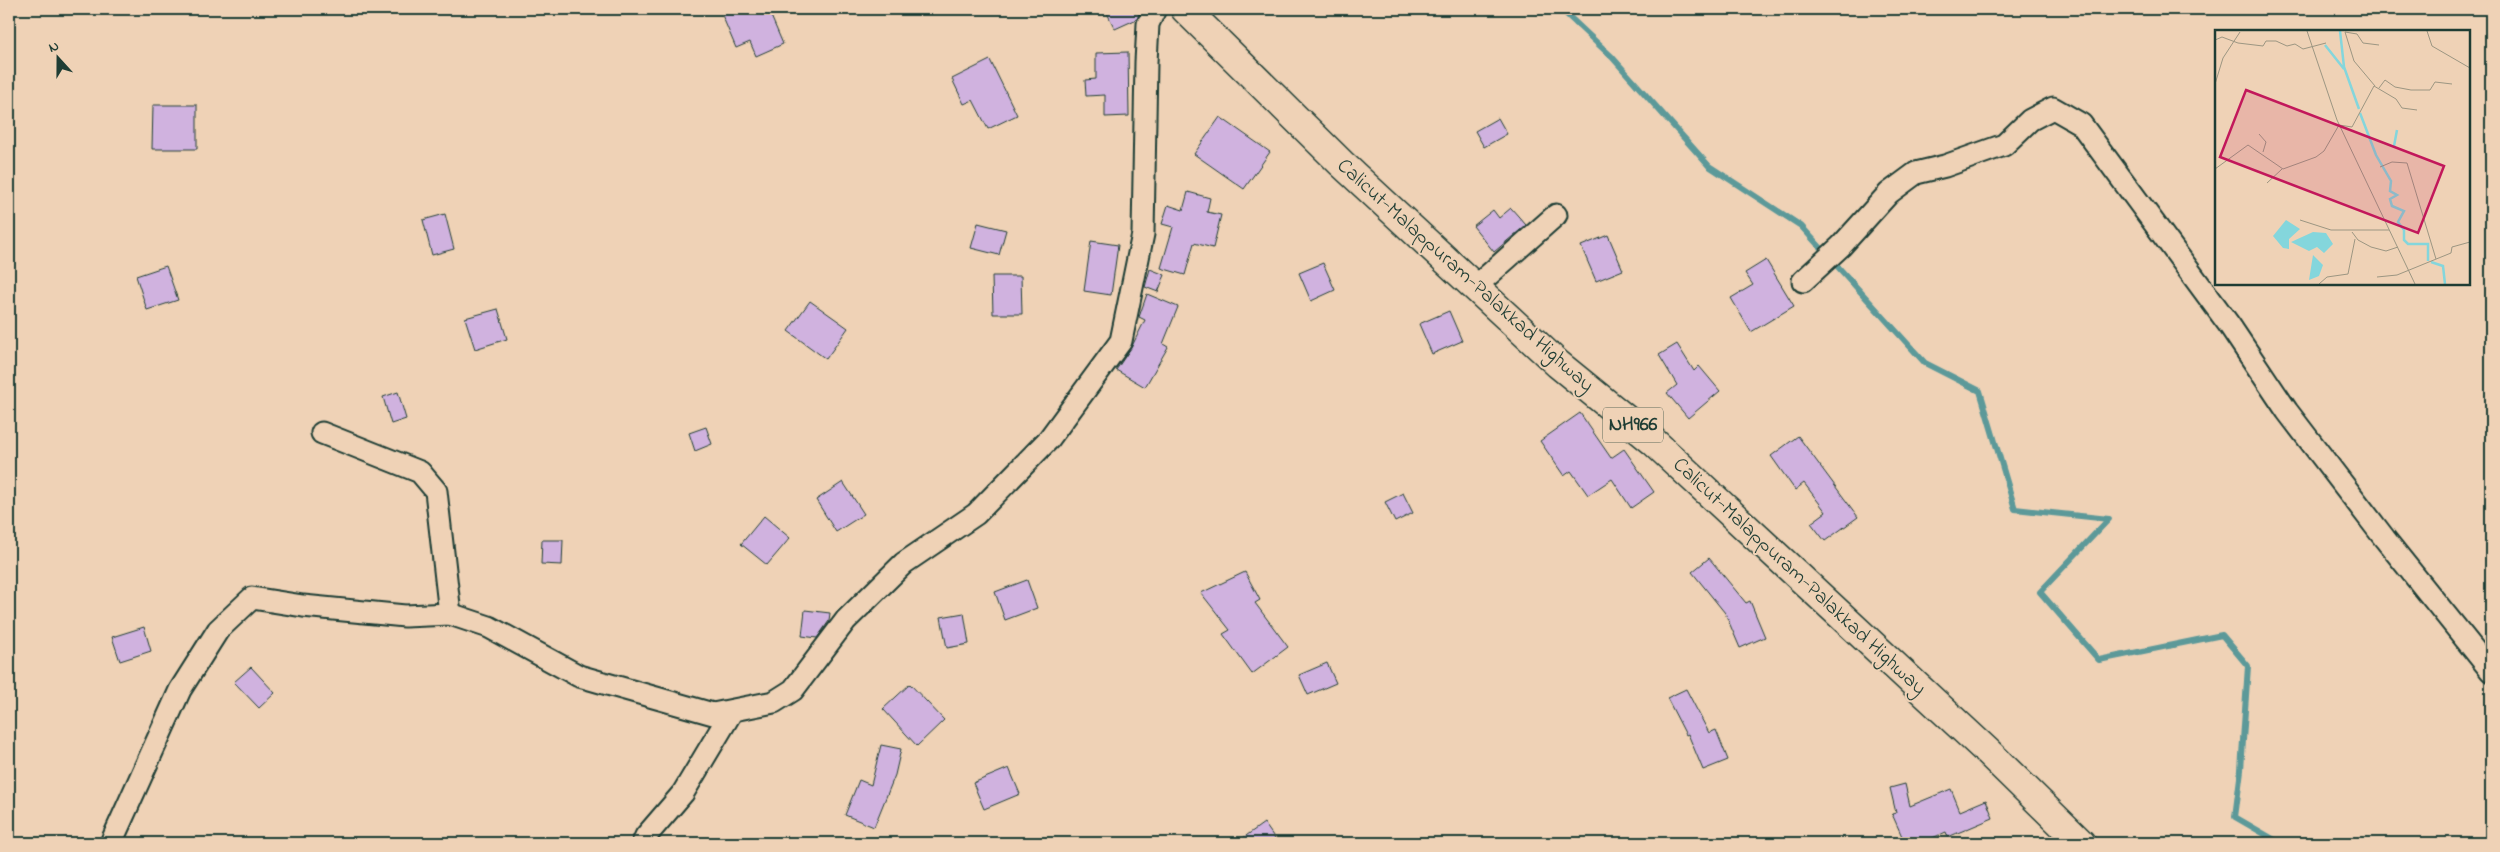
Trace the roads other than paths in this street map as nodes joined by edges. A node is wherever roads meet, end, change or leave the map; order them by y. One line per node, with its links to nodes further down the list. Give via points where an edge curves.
1 (1156, 9): 9 (street, via 1148,24 1143,234 1121,341 1049,439 976,514 904,564 878,588 846,620 793,690 774,702)
2 (1184, 9): 5 (highway, Calicut-Malappuram-Palakkad Highway / NH966, via 1341,163)
3 (1556, 215): 5 (street)
4 (1811, 275): 8 (street, via 1889,193 1916,173 2004,145 2030,120 2053,108 2082,124 2230,326 2287,411)
5 (1475, 288): 12 (highway, Calicut-Malappuram-Palakkad Highway / NH966, via 1558,364 1661,449)
6 (322, 433): 7 (street, via 420,472 436,491)
7 (450, 614): 9 (street, via 489,627 579,676 714,714); 10 (street, via 405,616 252,598 218,630 180,690)
8 (2491, 671)
9 (732, 712): 11 (street, via 683,793)
10 (111, 843)
11 (643, 843)
12 (2082, 843)

